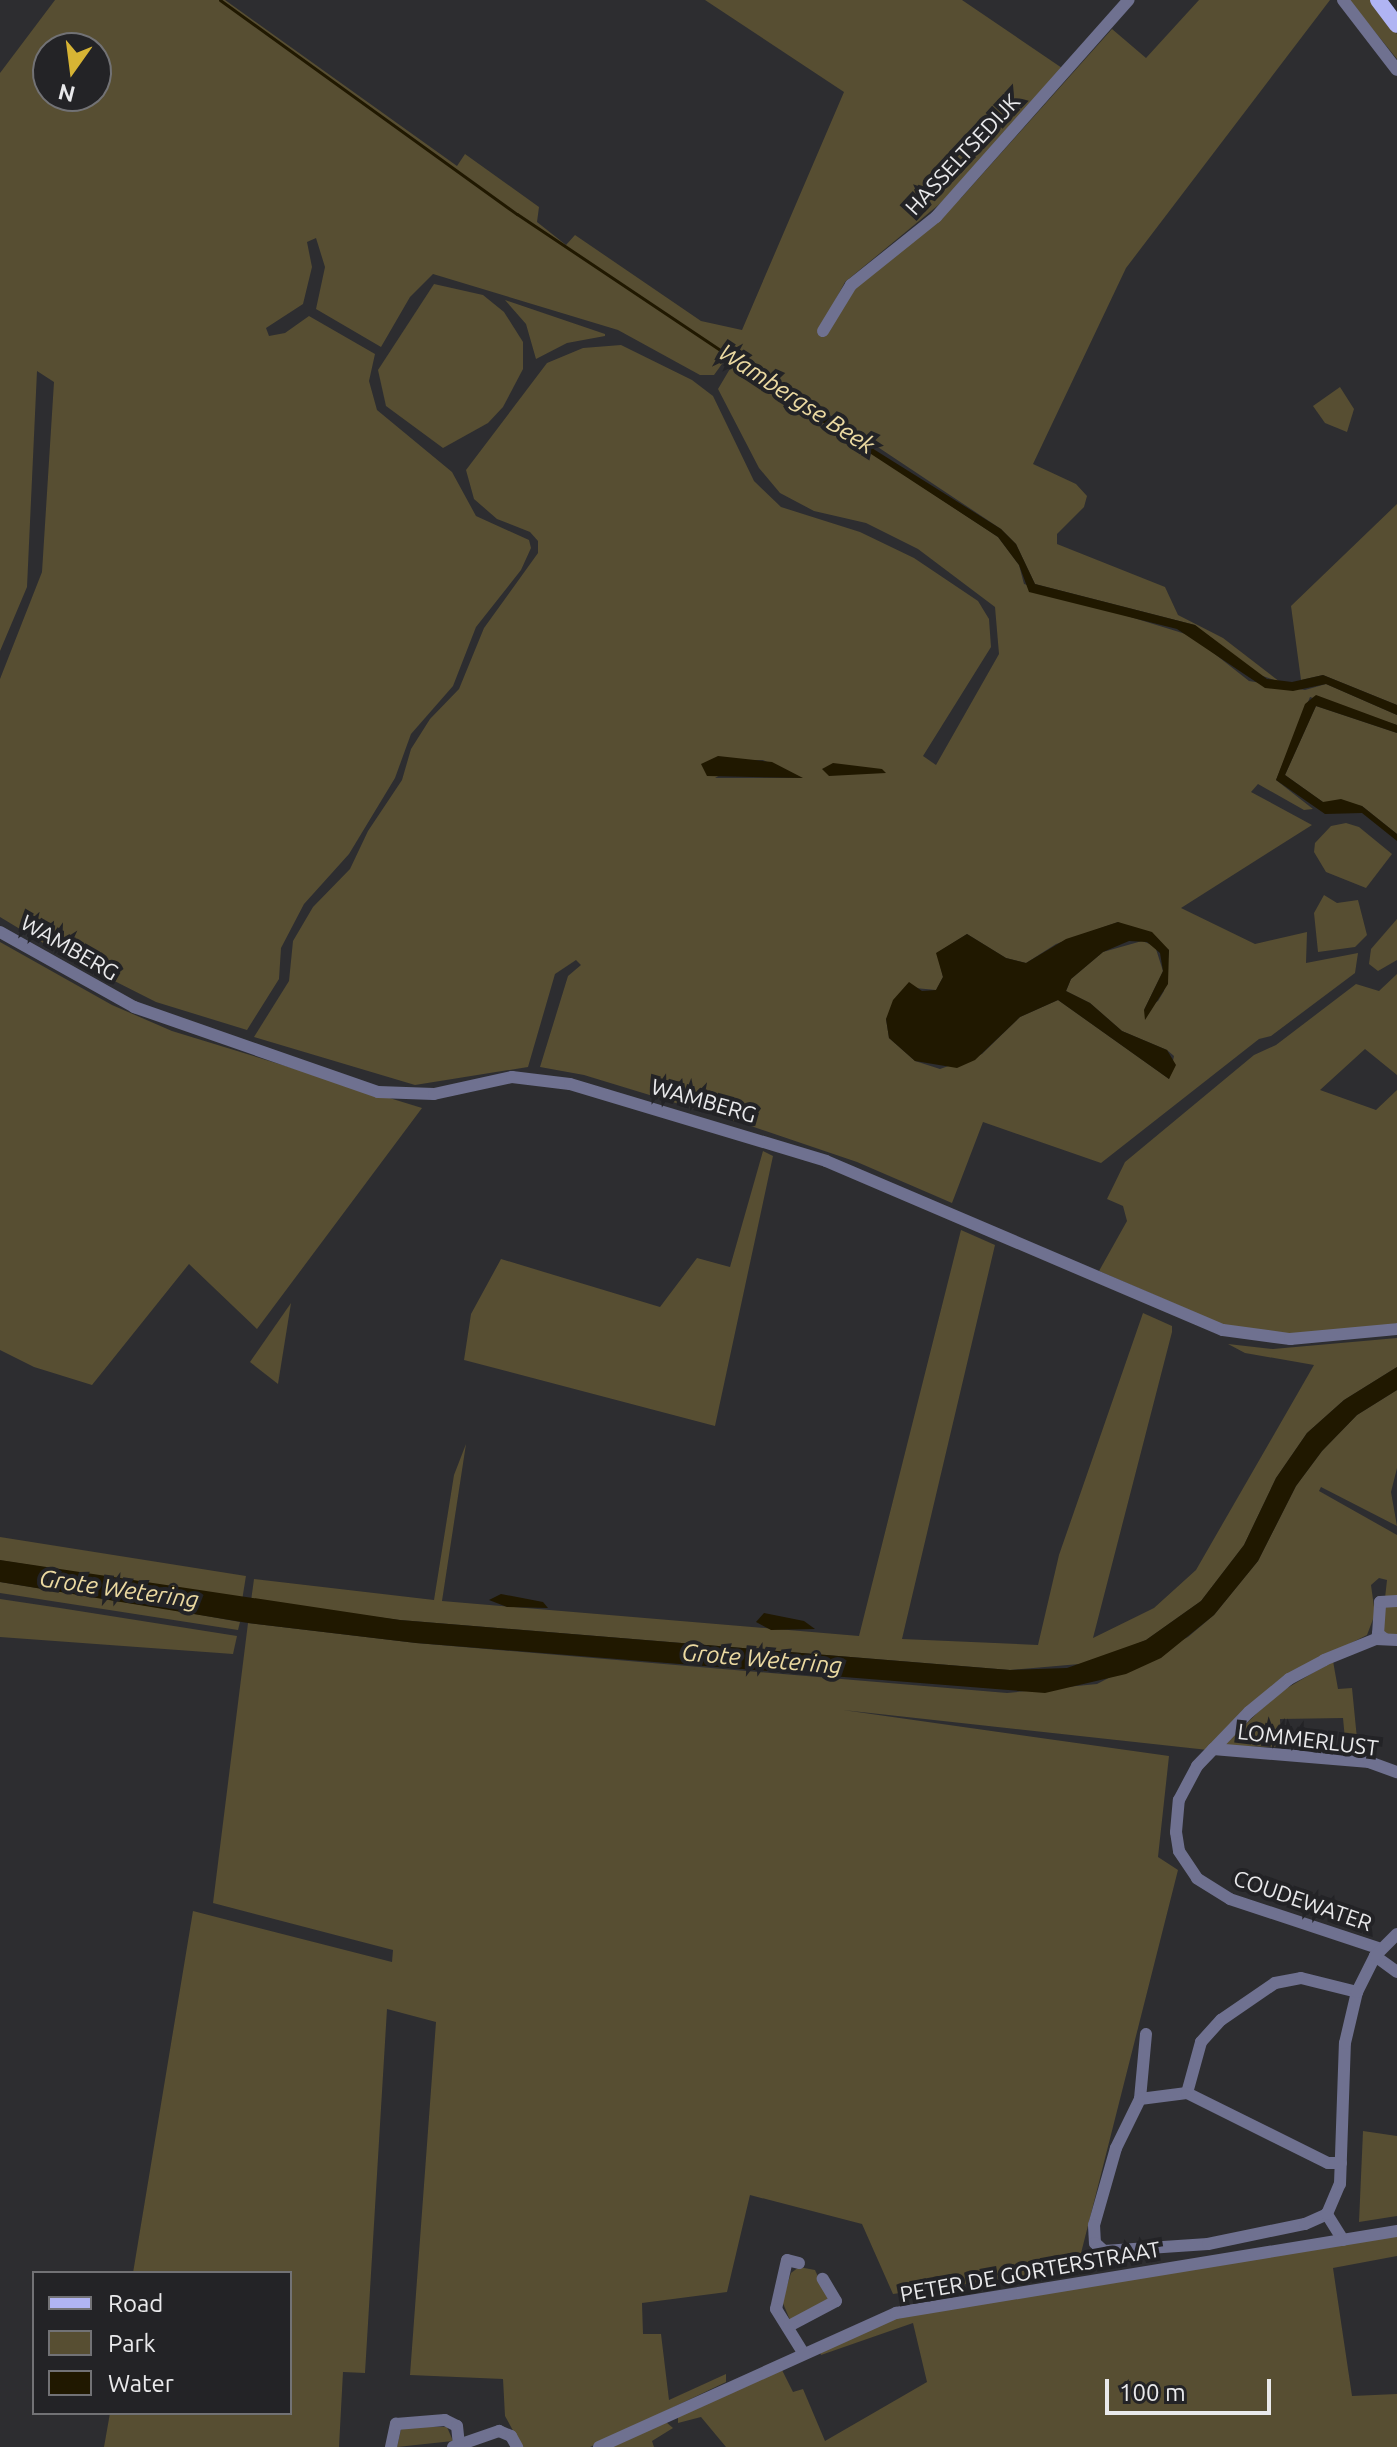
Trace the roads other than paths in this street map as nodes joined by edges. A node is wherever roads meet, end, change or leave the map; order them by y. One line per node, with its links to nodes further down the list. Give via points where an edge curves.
1 (1129, 0): 6 (street, HASSELTSEDIJK, via 936,217 851,285)
2 (1343, 0): 5 (street)
3 (1378, 0): 4 (main road)
4 (1395, 19)
5 (1397, 70)
6 (823, 331)
7 (0, 932): 8 (street, WAMBERG, via 134,1007 378,1092 434,1094 512,1077 570,1084 826,1161 1223,1330 1290,1339)
8 (1397, 1329)
9 (1397, 1601): 10 (street, via 1380,1602 1378,1634)
10 (1391, 1640): 11 (street, COUDEWATER, via 1376,1639 1289,1679)
11 (1213, 1749): 12 (street, LOMMERLUST, via 1369,1762); 14 (street, COUDEWATER, via 1179,1800 1179,1851 1197,1878 1230,1899)
12 (1397, 1772)
13 (1397, 1934): 14 (street, COUDEWATER)
14 (1378, 1952): 15 (street, COUDEWATER); 16 (street, COUDEWATER)
15 (1397, 1972)
16 (1357, 1992): 18 (street, via 1301,1978 1275,1983 1221,2020 1201,2042); 20 (street, COUDEWATER, via 1340,2085)
17 (1146, 2034): 19 (street)
18 (1187, 2093): 19 (street); 20 (street, via 1328,2163)
19 (1140, 2099): 21 (street, via 1116,2148 1094,2225 1095,2243 1104,2251 1208,2244 1305,2224)
20 (1341, 2163): 21 (street, COUDEWATER, via 1340,2184)
21 (1327, 2214): 23 (street)
22 (1397, 2231): 23 (street, PETER DE GORTERSTRAAT)
23 (1343, 2240): 27 (street, PETER DE GORTERSTRAAT, via 916,2308)
24 (799, 2263): 26 (street, via 787,2260 776,2309)
25 (823, 2279): 26 (street, via 836,2301)
26 (789, 2326): 27 (street)
27 (802, 2351): 31 (street, PETER DE GORTERSTRAAT)
28 (456, 2446): 29 (street, via 457,2426 445,2420 396,2424); 30 (street, via 499,2431 511,2436)
29 (391, 2447)
30 (517, 2447)
31 (599, 2447)

